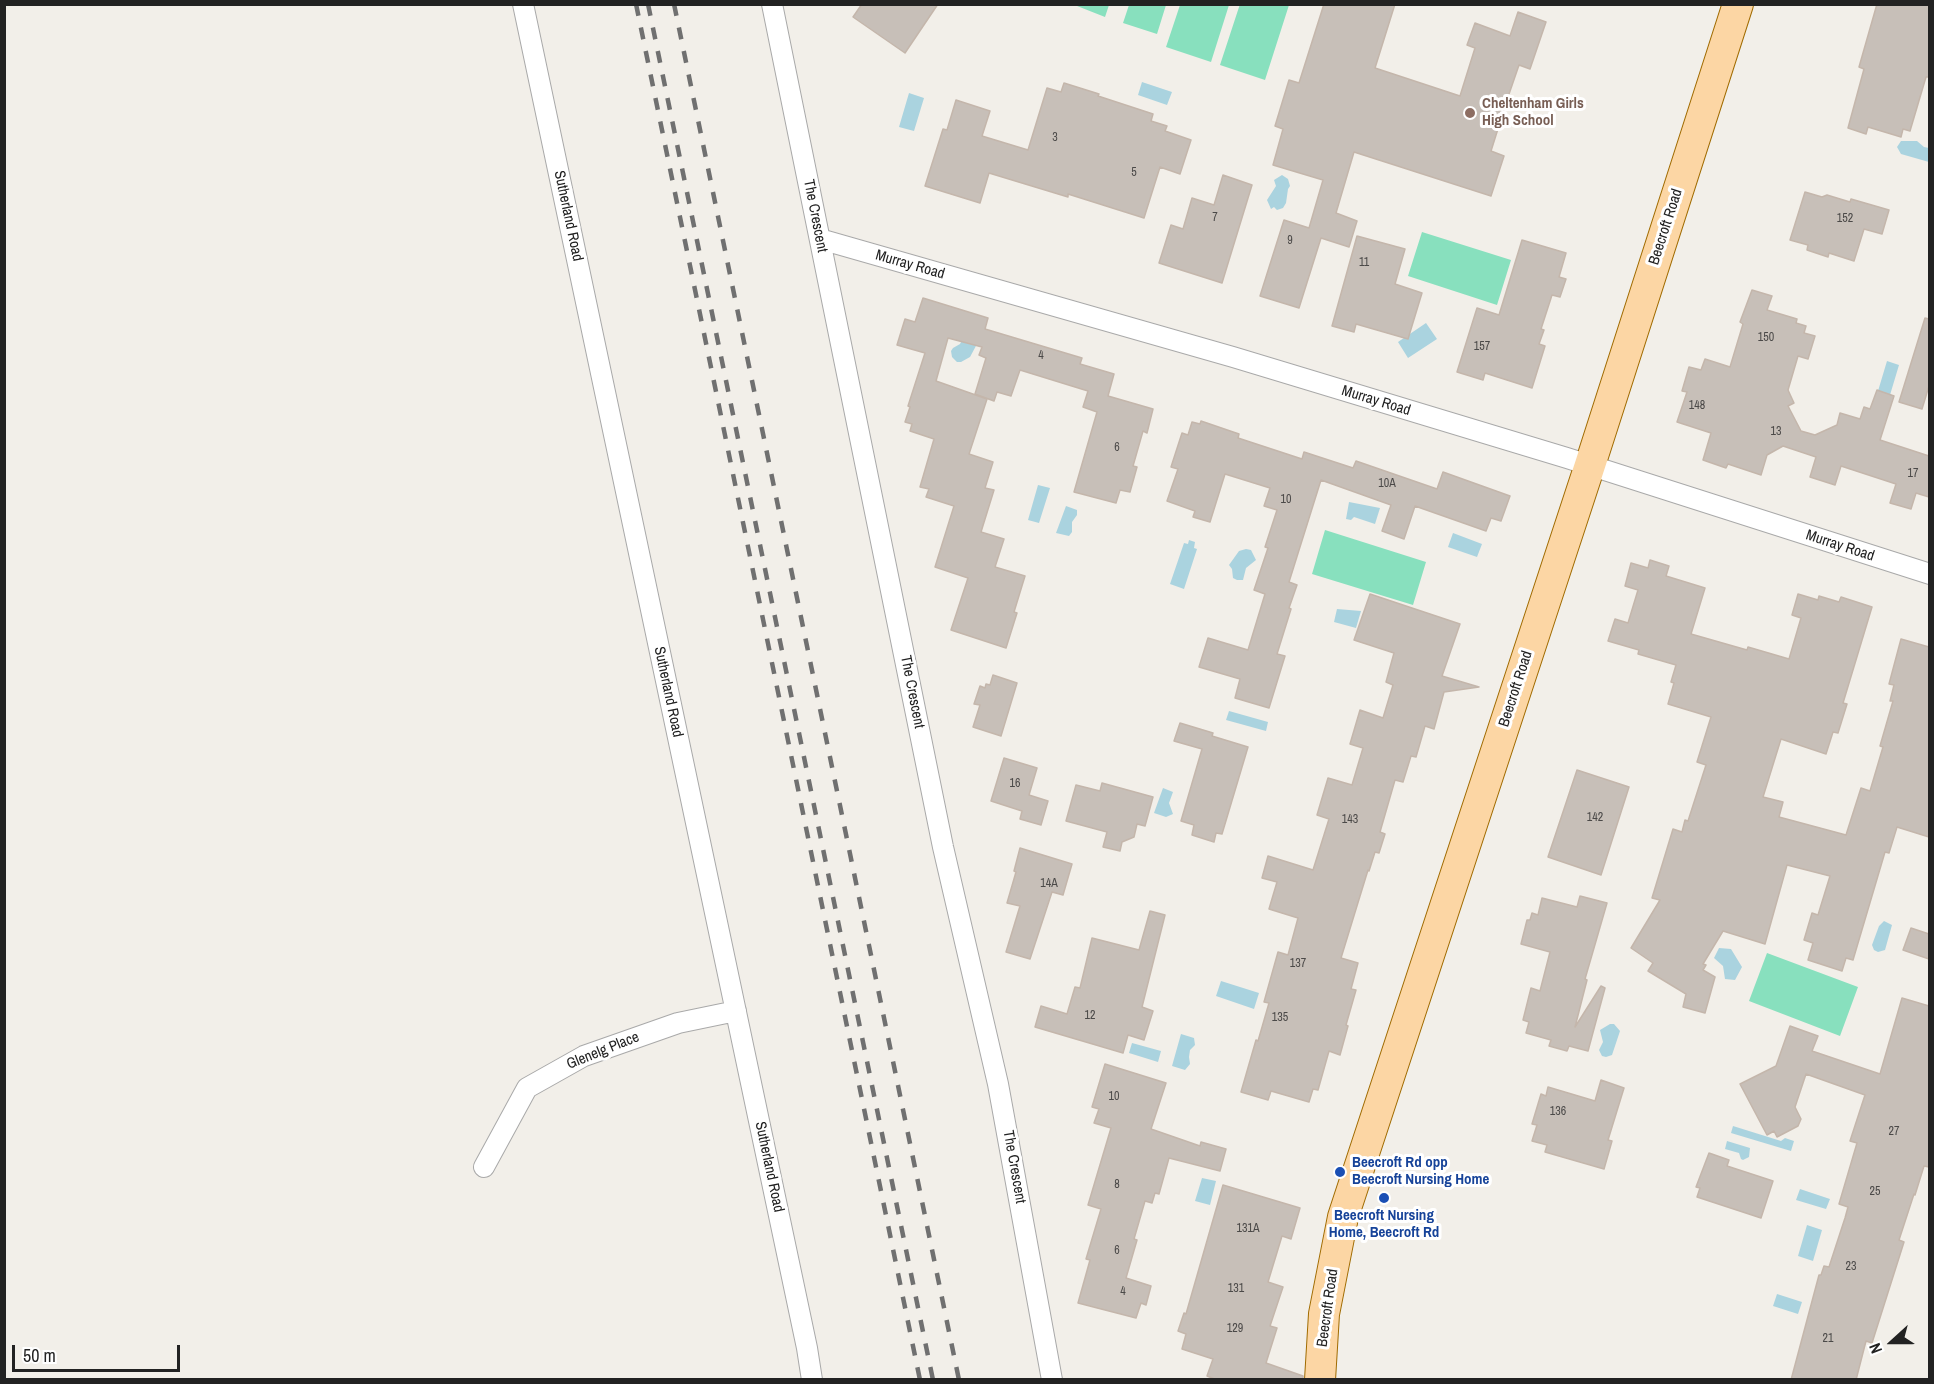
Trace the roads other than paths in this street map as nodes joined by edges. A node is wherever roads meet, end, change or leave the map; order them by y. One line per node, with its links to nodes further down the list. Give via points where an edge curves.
1 (523, 4): 7 (street, Sutherland Road)
2 (772, 4): 4 (street, The Crescent)
3 (1738, 4): 5 (main road, Beecroft Road)
4 (820, 239): 5 (street, Murray Road, via 1233,357); 10 (street, The Crescent, via 941,838 998,1084)
5 (1590, 465): 6 (street, Murray Road); 11 (main road, Beecroft Road, via 1343,1217 1324,1314)
6 (1929, 574)
7 (736, 1011): 8 (street, Glenelg Place, via 678,1023 584,1056 527,1088); 9 (street, Sutherland Road)
8 (484, 1167)
9 (812, 1380)
10 (1052, 1380)
11 (1320, 1380)

